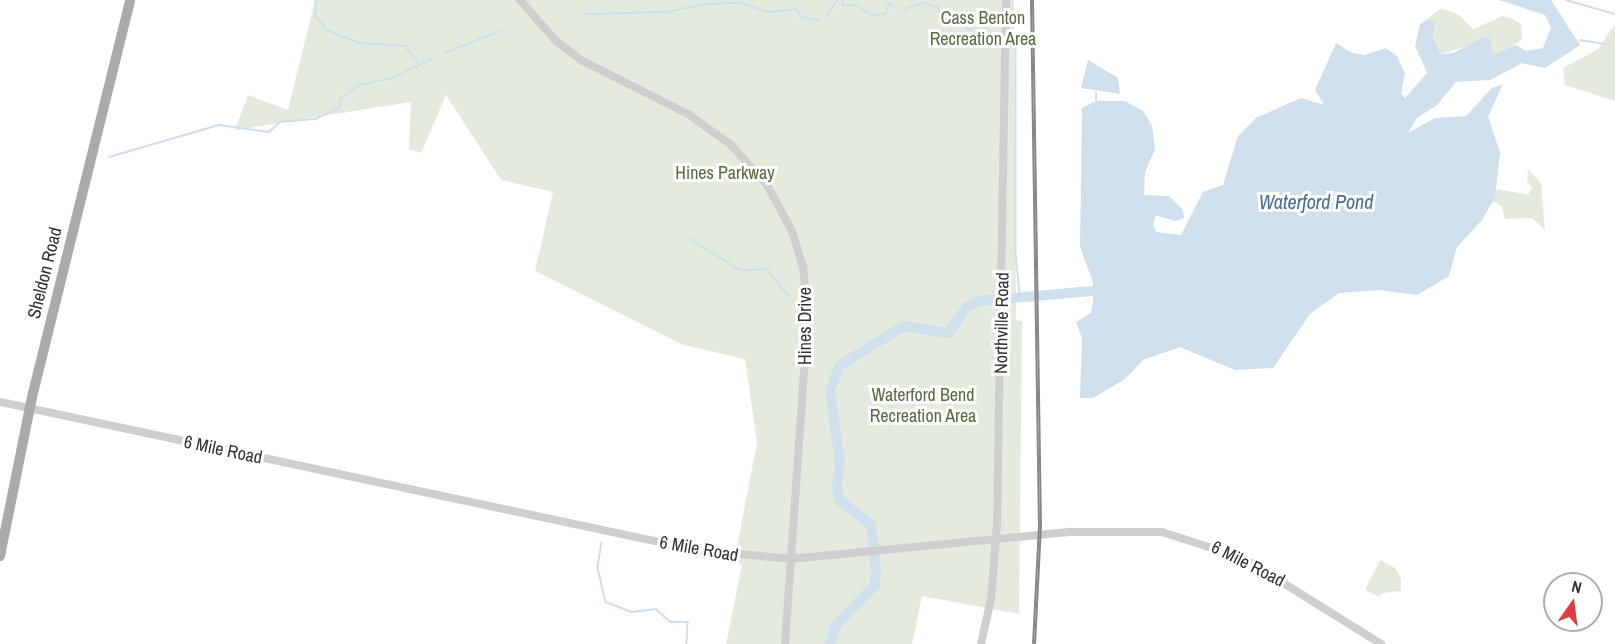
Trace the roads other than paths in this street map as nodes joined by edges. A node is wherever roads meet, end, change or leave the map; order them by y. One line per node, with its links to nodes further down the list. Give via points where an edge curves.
1 (130, 0): 5 (main road, Sheldon Road)
2 (520, 0): 8 (street, Hines Drive, via 542,27 577,57 688,114 730,144 767,185 792,231 802,266 808,315)
3 (1006, 0): 6 (street, Northville Road, via 1003,301)
4 (0, 402): 5 (street, 6 Mile Road)
5 (31, 409): 6 (street, 6 Mile Road, bridge, via 697,550 800,558); 7 (main road, Sheldon Road)
6 (995, 540): 9 (street, Northville Road, via 991,598); 10 (street, 6 Mile Road, via 1126,530 1202,541 1267,571)
7 (0, 556)
8 (785, 644)
9 (981, 644)
10 (1382, 644)

